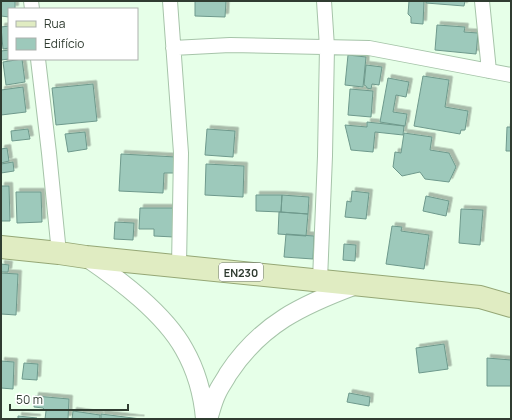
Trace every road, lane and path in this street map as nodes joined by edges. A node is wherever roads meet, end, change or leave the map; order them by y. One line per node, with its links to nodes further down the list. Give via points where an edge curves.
1 (170, 1): 5 (street)
2 (324, 1): 4 (street)
3 (482, 1): 7 (street)
4 (327, 47): 5 (street, via 230,45); 7 (street, via 369,48); 13 (street)
5 (173, 48): 12 (street, via 181,153)
6 (38, 60): 10 (street)
7 (489, 71): 8 (street)
8 (511, 75)
9 (1, 247): 10 (main road, EN230)
10 (59, 253): 11 (main road, EN230)
11 (86, 257): 12 (main road, EN230); 18 (street, via 128,288 170,329 184,349 197,379)
12 (179, 266): 13 (main road, EN230)
13 (320, 280): 14 (main road, EN230)
14 (358, 284): 16 (main road, EN230); 19 (street, via 293,312 254,342 217,393)
15 (511, 295): 16 (main road, EN230)
16 (480, 297): 17 (main road, EN230)
17 (511, 306)
18 (205, 419)
19 (208, 419)

